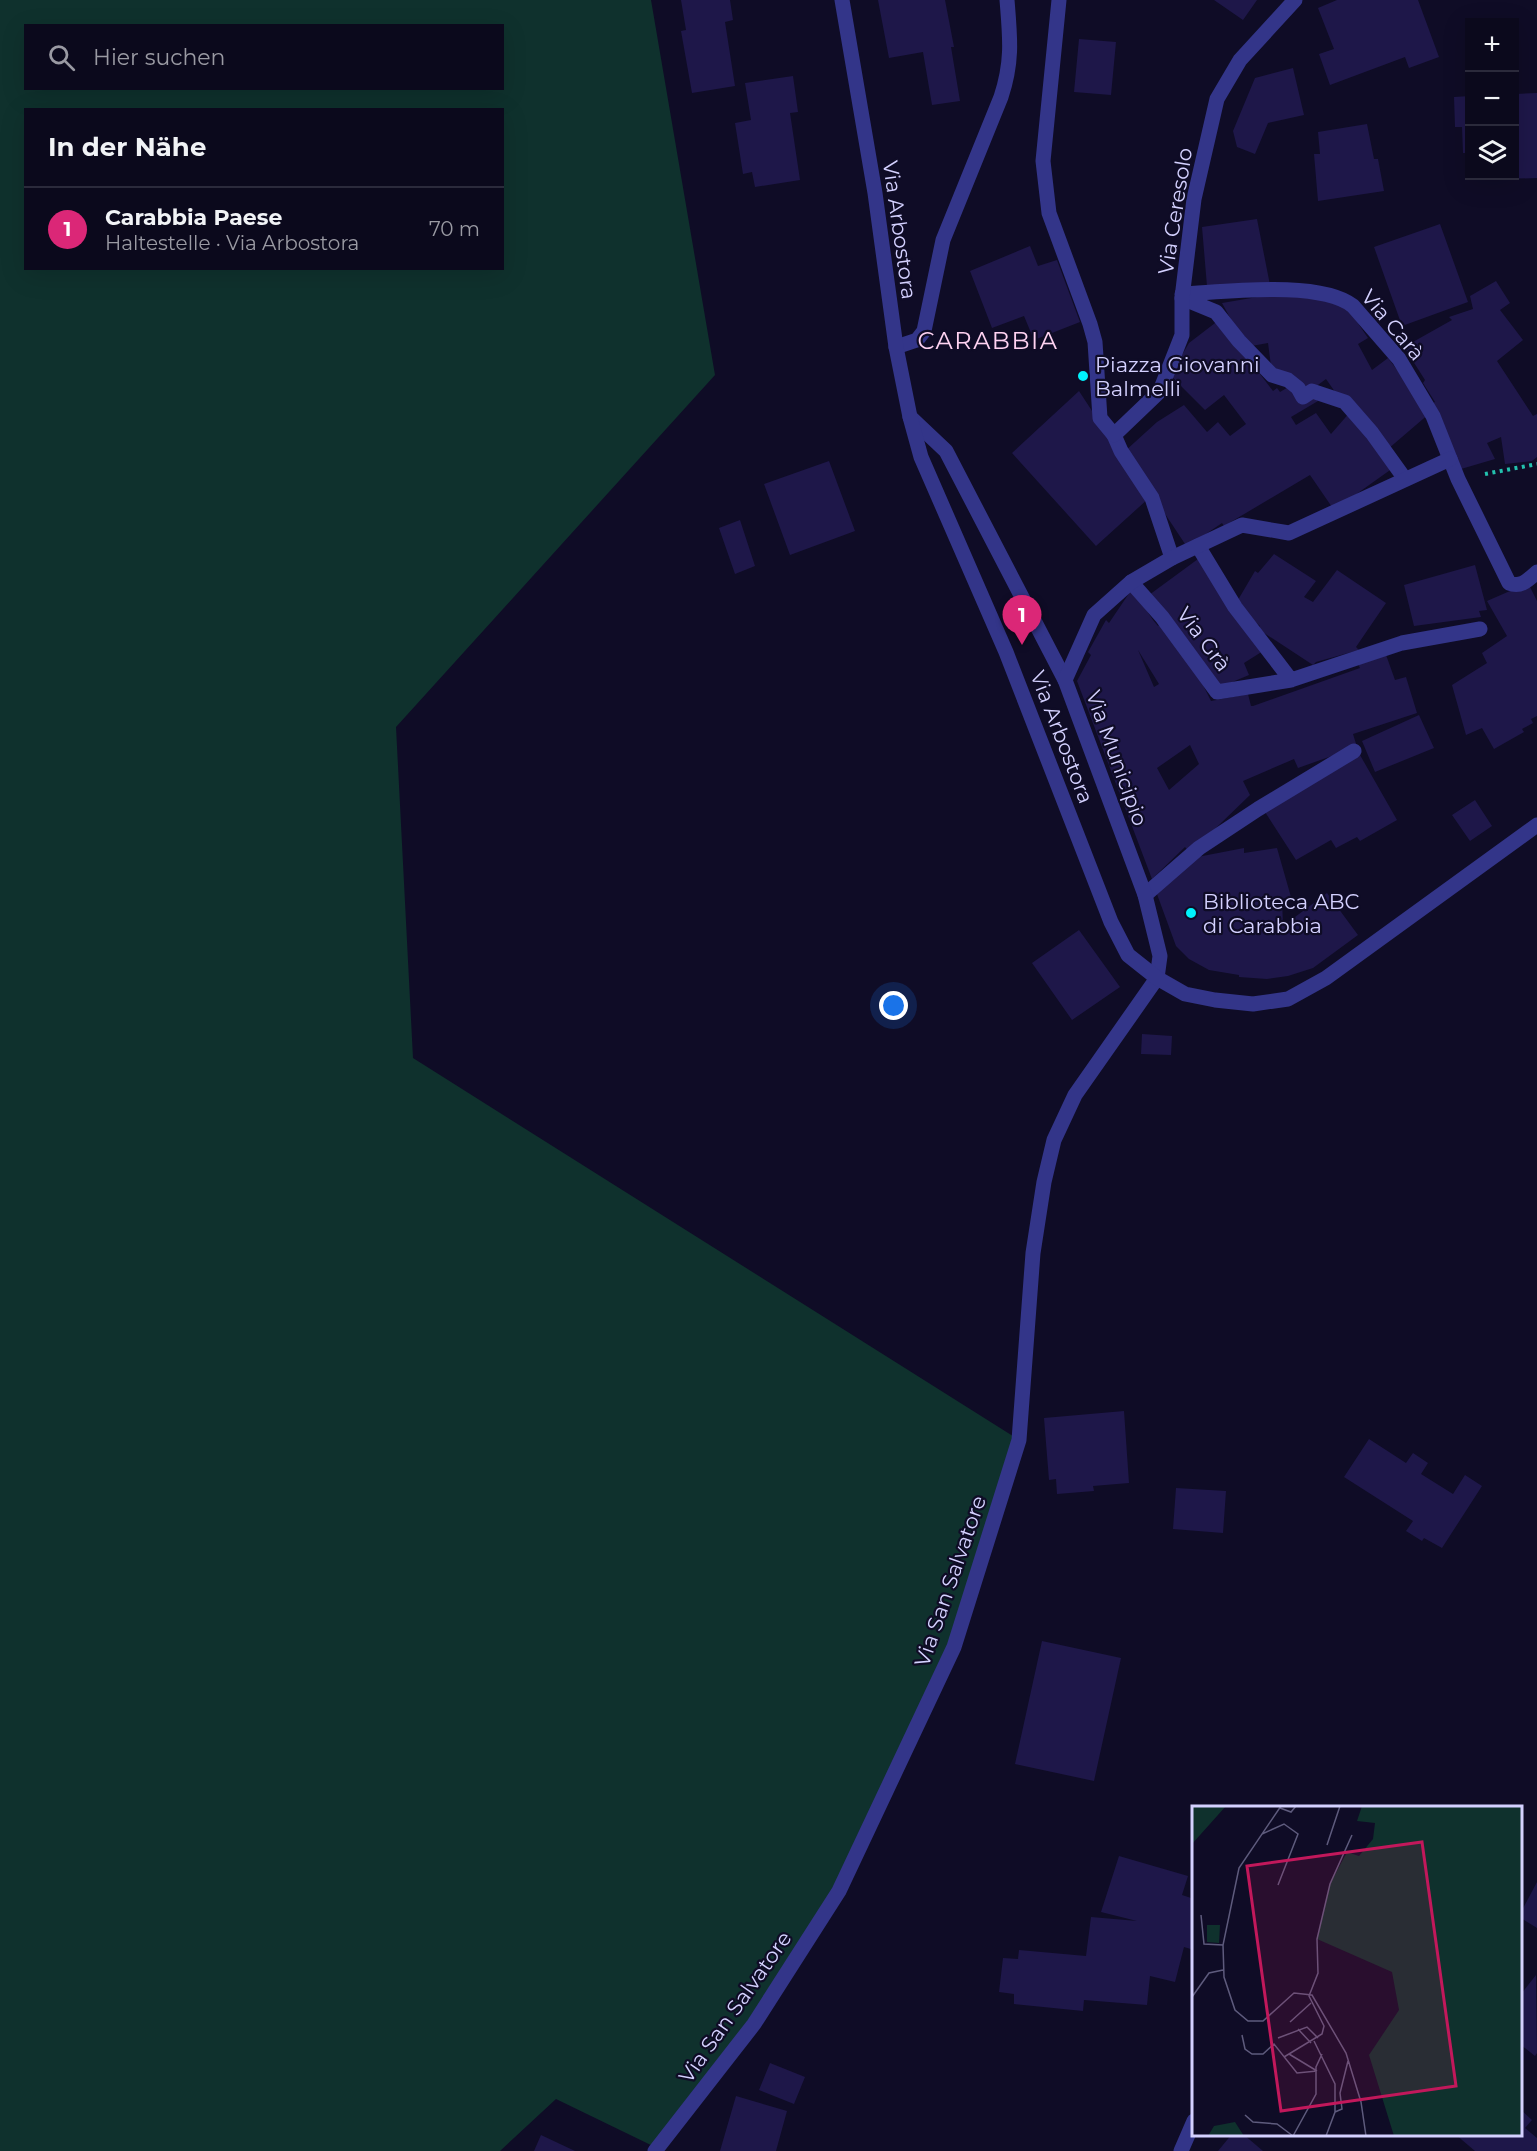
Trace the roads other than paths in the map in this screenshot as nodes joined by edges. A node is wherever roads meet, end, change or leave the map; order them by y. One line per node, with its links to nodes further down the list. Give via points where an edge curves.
1 (842, 0): 6 (street, Via Arbostora)
2 (1007, 0): 6 (street, via 1011,54 1001,98 943,240 924,331 917,340)
3 (1059, 0): 8 (street, via 1043,161 1049,213 1095,342 1100,418)
4 (1295, 0): 5 (street, Via Ceresolo, via 1240,60 1217,99 1194,199)
5 (1182, 296): 8 (street, Via Ceresolo, via 1182,335 1160,392); 9 (street, Via Carà, via 1288,289 1344,299 1400,359 1433,416); 10 (street, via 1216,312 1272,375 1288,380 1303,397 1312,391 1345,402)
6 (896, 347): 7 (street, Via Arbostora)
7 (910, 417): 16 (street, via 946,451); 21 (street, Via Arbostora, via 921,457 1006,652 1112,922 1128,955)
8 (1114, 435): 12 (street, via 1152,498)
9 (1450, 459): 10 (street, Via Municipio); 13 (street, Via Carà, via 1509,583 1522,584)
10 (1405, 479): 11 (street, Via Municipio, via 1289,533 1242,525)
11 (1198, 546): 12 (street, Via Municipio); 17 (street, via 1235,607)
12 (1172, 558): 14 (street, Via Municipio)
13 (1537, 572)
14 (1131, 582): 16 (street, Via Municipio, via 1094,615); 17 (street, Via Grà, via 1217,692)
15 (1480, 629): 17 (street, via 1402,643)
16 (1065, 680): 20 (street, Via Municipio)
17 (1290, 680)
18 (1354, 751): 20 (street, via 1199,848)
19 (1537, 825): 21 (street, Via Arbostora, via 1326,978 1288,999 1252,1004 1215,1000 1185,994)
20 (1146, 895): 21 (street, Via Municipio, via 1160,956)
21 (1157, 978): 23 (street, Via San Salvatore, via 1075,1095 1054,1140 1033,1254 1019,1440 954,1647 839,1891 754,2024)
22 (1192, 2126): 24 (street)
23 (655, 2151)
24 (1181, 2151)

